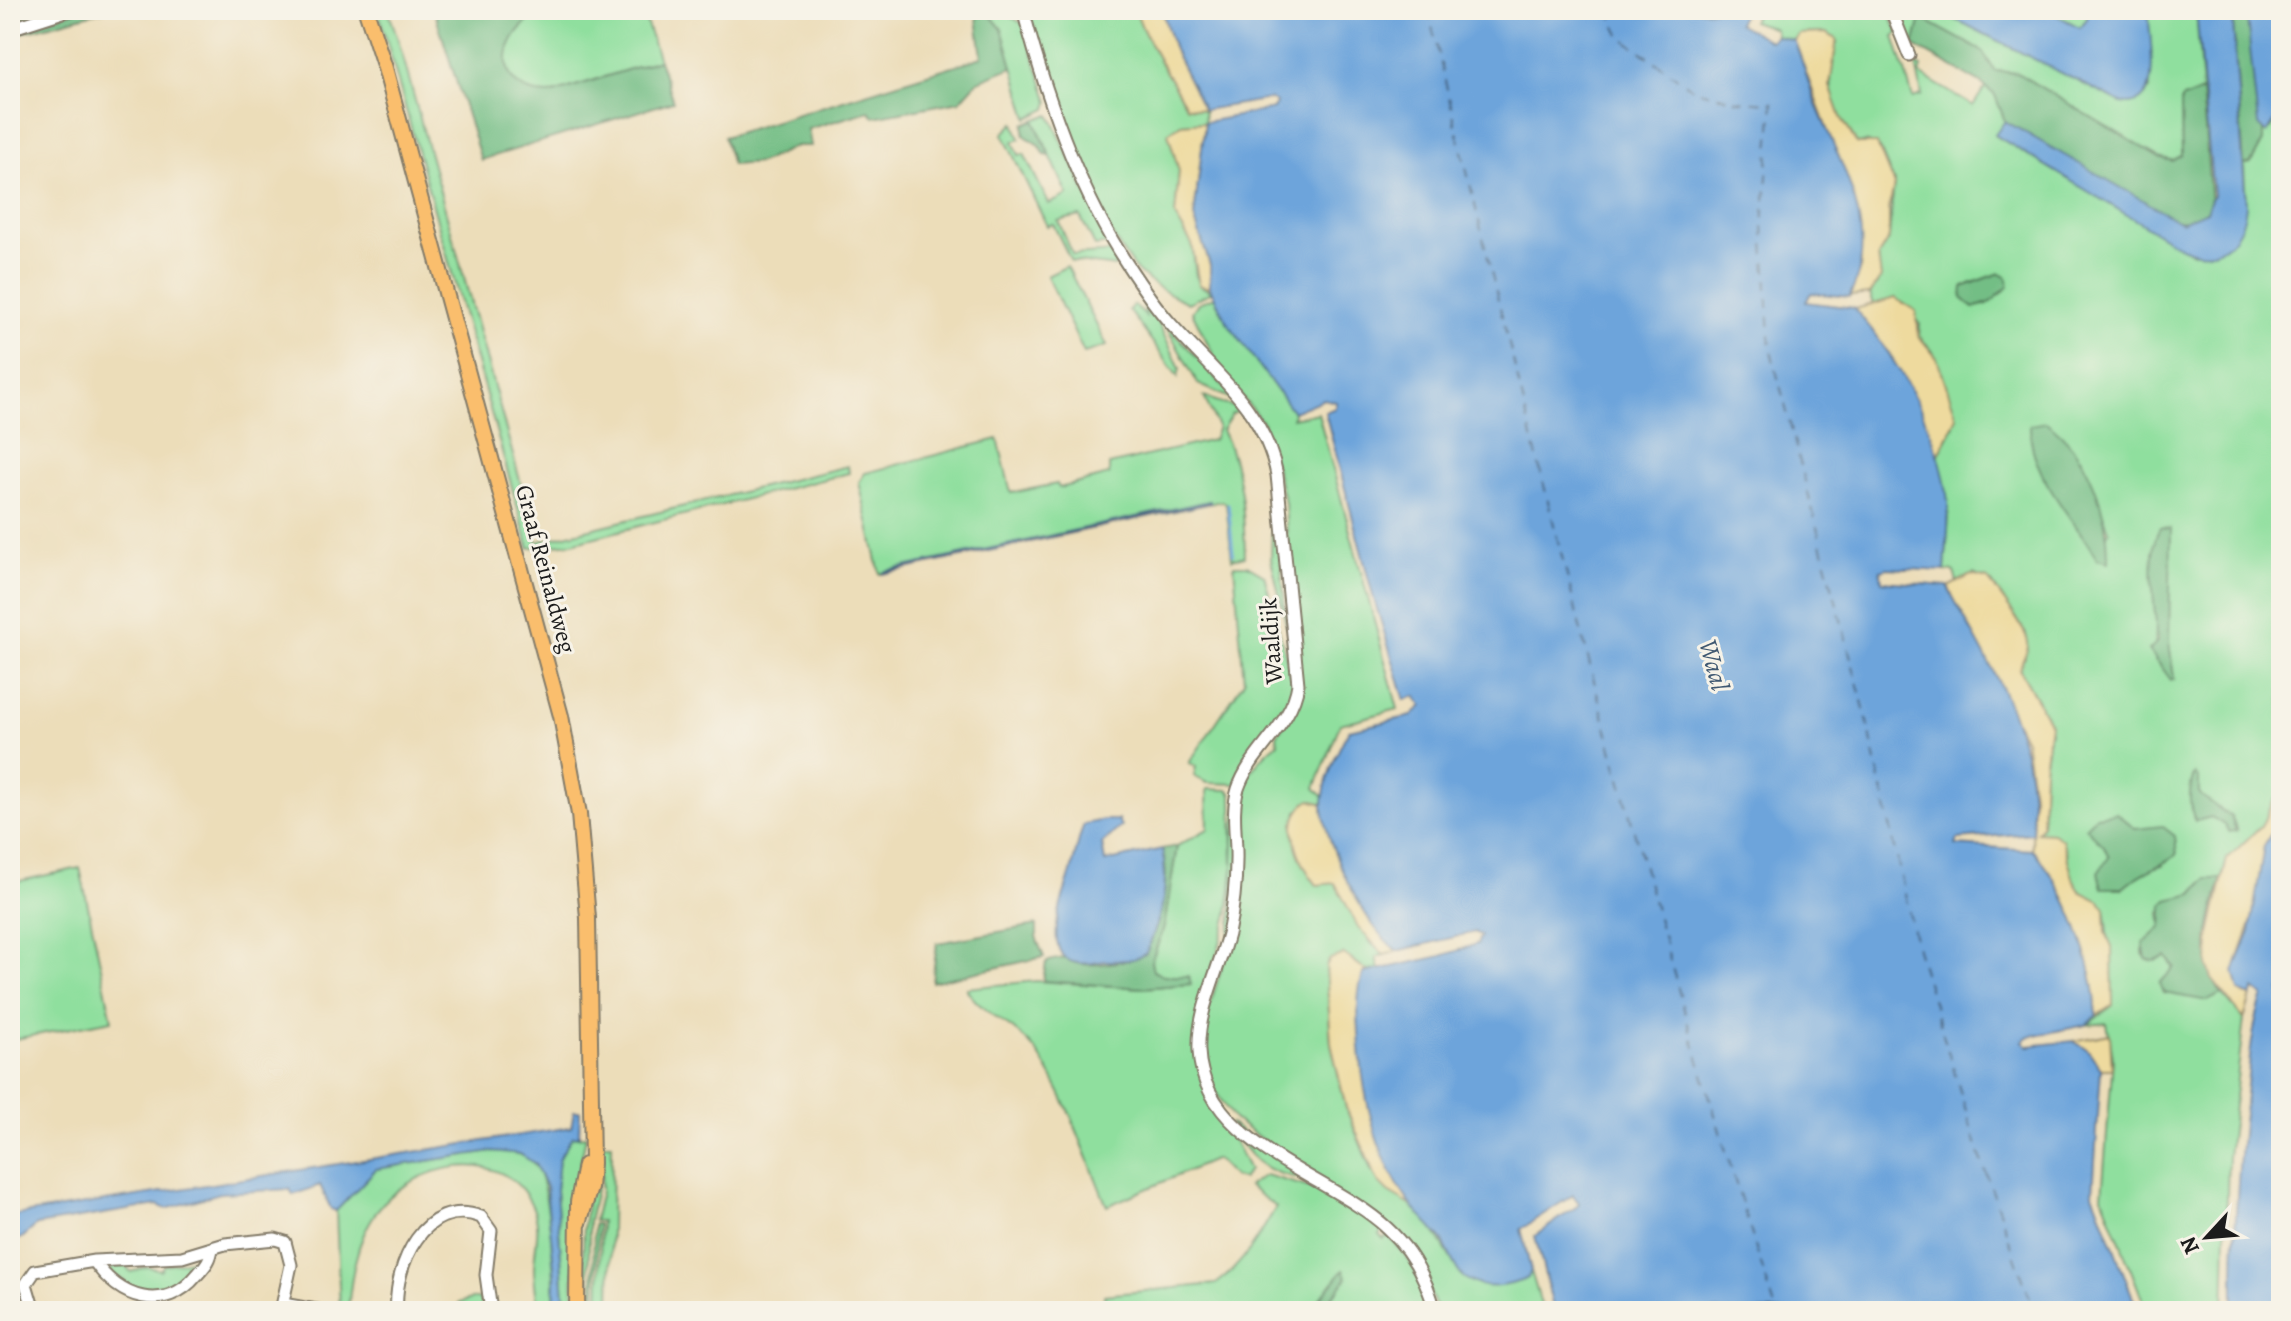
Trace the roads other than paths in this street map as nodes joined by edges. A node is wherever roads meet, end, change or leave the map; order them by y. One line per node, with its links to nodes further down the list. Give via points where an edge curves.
1 (69, 10): 5 (street)
2 (366, 10): 14 (main road, Graaf Reinaldweg, via 561,716 579,814 588,918 592,1174 579,1223)
3 (1023, 10): 15 (street, Waaldijk, via 1064,132 1108,232 1156,307 1241,396 1274,457 1298,684 1288,715 1238,788 1235,887 1200,1026 1203,1074 1222,1107 1249,1137 1389,1229 1418,1268)
4 (1891, 10): 6 (street)
5 (10, 29)
6 (1909, 55)
7 (212, 1248): 8 (street, via 157,1260); 8 (street, via 210,1260 187,1286 160,1299 125,1291); 9 (street, via 285,1242 291,1265)
8 (94, 1261): 10 (street, via 31,1272 26,1284)
9 (282, 1308): 11 (street)
10 (34, 1311)
11 (322, 1311)
12 (397, 1311): 13 (street, via 399,1276 413,1242 436,1221 467,1213 481,1217 491,1231 486,1275)
13 (491, 1311)
14 (577, 1311)
15 (1435, 1311)

